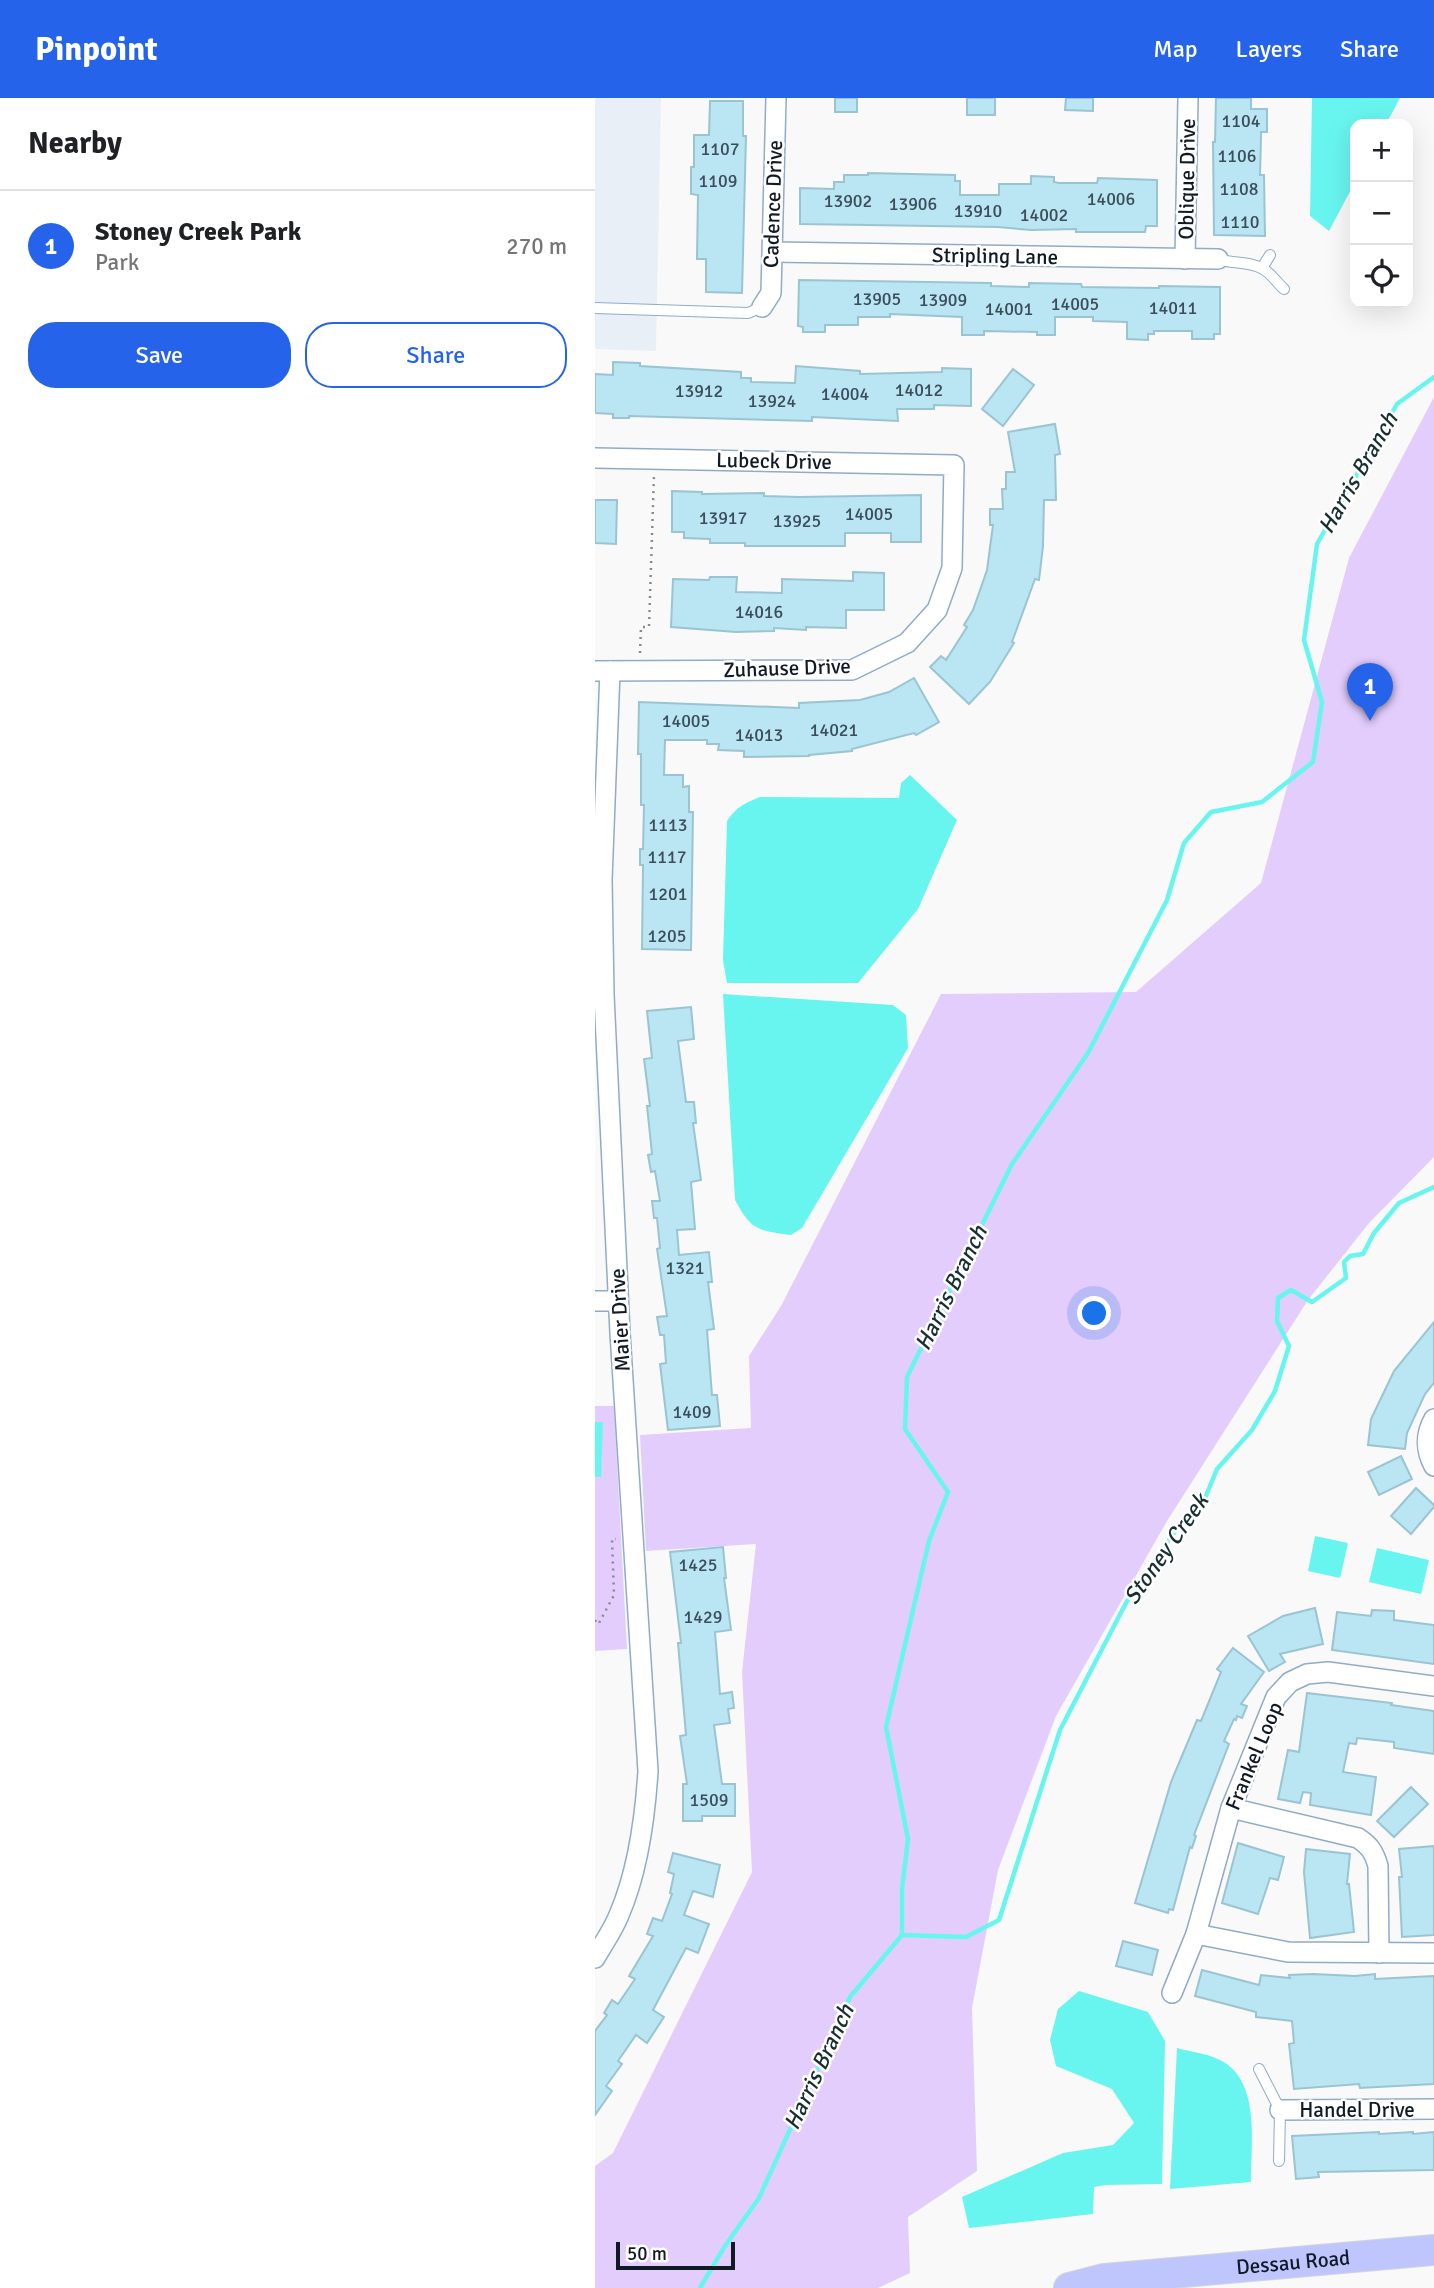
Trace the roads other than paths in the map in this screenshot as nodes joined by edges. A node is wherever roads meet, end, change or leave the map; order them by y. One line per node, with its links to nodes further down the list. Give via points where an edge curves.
1 (776, 98): 3 (street, Cadence Drive)
2 (1188, 98): 5 (street, Oblique Drive)
3 (773, 252): 5 (street, Stripling Lane); 9 (street, Cadence Drive, via 771,293)
4 (1270, 255): 7 (lane)
5 (1185, 259): 6 (street, Stripling Lane)
6 (1218, 259): 7 (lane)
7 (1262, 268): 8 (lane)
8 (1283, 289)
9 (762, 307): 10 (lane, via 748,313)
10 (595, 308)
11 (595, 458): 12 (street, Lubeck Drive)
12 (954, 464): 13 (street, Zuhause Drive, via 952,568 937,610 907,643 852,670)
13 (602, 671): 14 (street, Maier Drive)
14 (598, 880): 15 (street, Maier Drive)
15 (602, 1091): 17 (street, Maier Drive)
16 (595, 1301): 17 (street)
17 (618, 1301): 25 (street, Maier Drive, via 648,1771 645,1819 634,1867 619,1915)
18 (1434, 1419): 19 (street, via 1426,1448)
19 (1434, 1466)
20 (1434, 1686): 21 (street, Frankel Loop, via 1328,1672 1290,1682 1276,1697)
21 (1231, 1808): 22 (street, Frankel Loop); 23 (street, via 1368,1844 1378,1866)
22 (1196, 1934): 23 (street, via 1288,1952); 26 (street, Frankel Loop)
23 (1380, 1953): 24 (street)
24 (1434, 1953)
25 (595, 1958)
26 (1172, 1993)
27 (1259, 2069): 29 (lane)
28 (1434, 2109): 29 (street, Handel Drive)
29 (1280, 2110): 30 (lane)
30 (1279, 2161)
31 (1434, 2250): 32 (main road, Dessau Road, via 1104,2279)
32 (1069, 2288)

